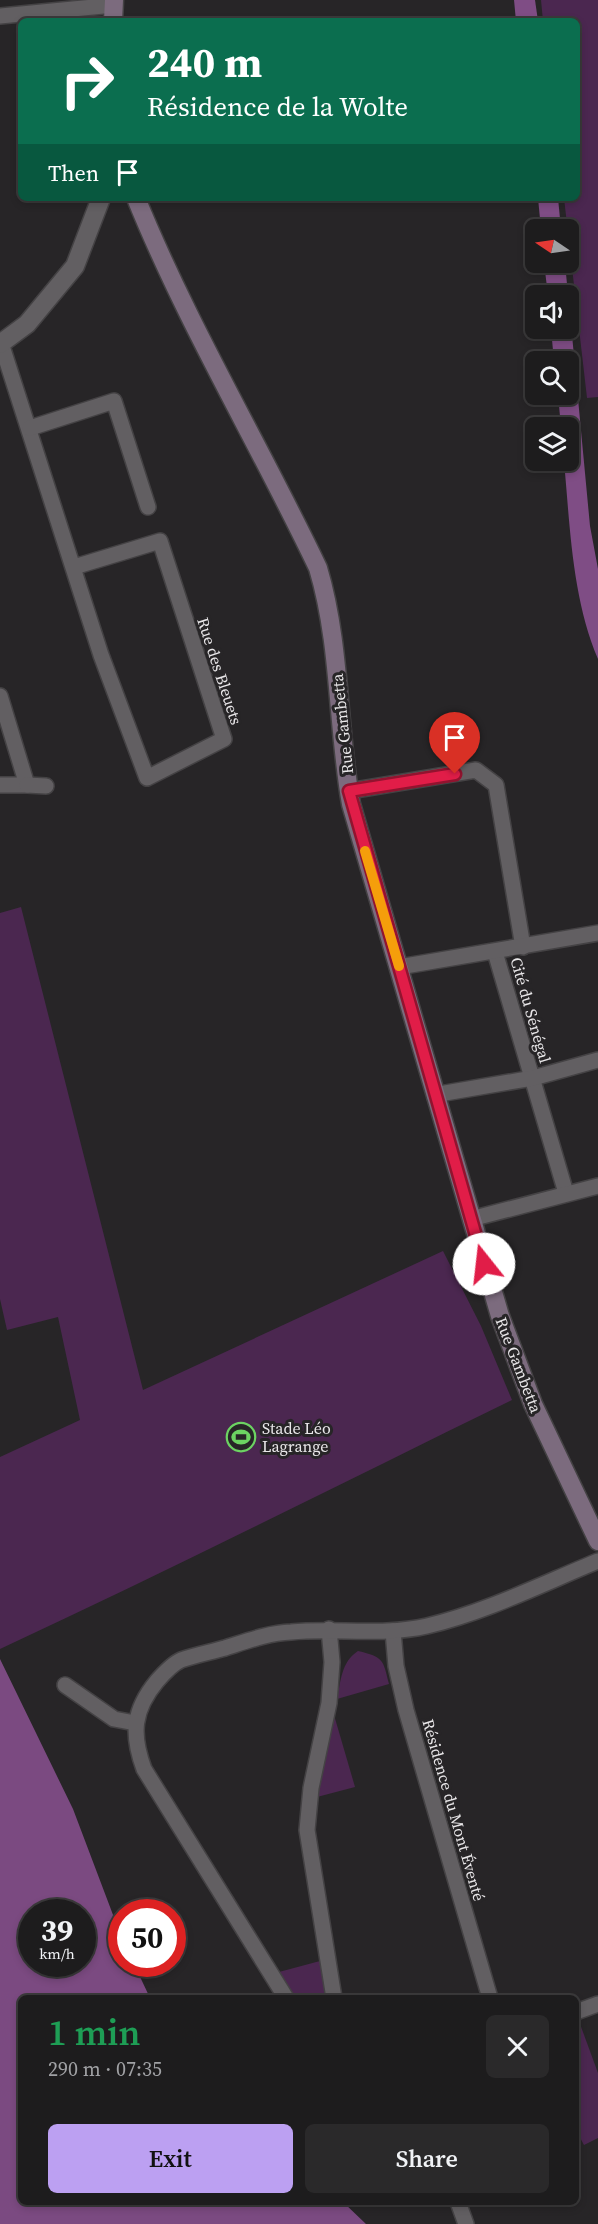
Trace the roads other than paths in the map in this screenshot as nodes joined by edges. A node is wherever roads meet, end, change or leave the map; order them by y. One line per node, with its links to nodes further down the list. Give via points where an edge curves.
1 (114, 9): 2 (street)
2 (0, 16)
3 (100, 201): 5 (street, via 75,266 27,324)
4 (137, 201): 13 (main road, Rue Gambetta, via 188,314 318,568 334,638)
5 (1, 343): 6 (street, Rue des Bleuets)
6 (30, 428): 7 (street, via 114,401); 8 (street, Rue des Bleuets)
7 (148, 507)
8 (74, 567): 8 (street, Rue des Bleuets, via 101,655 147,778 224,739 160,541)
9 (0, 696): 11 (street)
10 (0, 785): 11 (street)
11 (27, 785): 12 (street)
12 (46, 786)
13 (349, 791): 15 (street, via 476,770 496,785); 17 (main road, Rue Gambetta)
14 (598, 933): 15 (street, Cité du Sénégal)
15 (523, 947): 16 (street, Cité du Sénégal)
16 (495, 952): 17 (street, Cité du Sénégal); 19 (street, Cité du Sénégal)
17 (399, 967): 20 (main road, Rue Gambetta)
18 (598, 1060): 19 (street, Cité du Sénégal)
19 (533, 1078): 20 (street, Cité du Sénégal); 22 (street, Cité du Sénégal)
20 (435, 1097): 23 (main road, Rue Gambetta)
21 (598, 1186): 22 (street)
22 (566, 1194): 23 (street)
23 (471, 1219): 24 (main road, Rue Gambetta, via 511,1350)
24 (598, 1541)
25 (598, 1561): 27 (street, via 477,1611 427,1626)
26 (329, 1629): 27 (street); 29 (street, via 257,1636 179,1661 149,1690); 31 (street, via 329,1703 311,1788 307,1830)
27 (393, 1631): 32 (street, Résidence du Mont Éventé, via 406,1710)
28 (65, 1685): 29 (street, via 114,1719)
29 (135, 1723): 30 (street, via 137,1750 144,1769)
30 (284, 1995)
31 (334, 1995)
32 (488, 1995)
33 (598, 2004): 34 (street)
34 (579, 2011)
35 (459, 2205): 36 (street)
36 (466, 2224)

